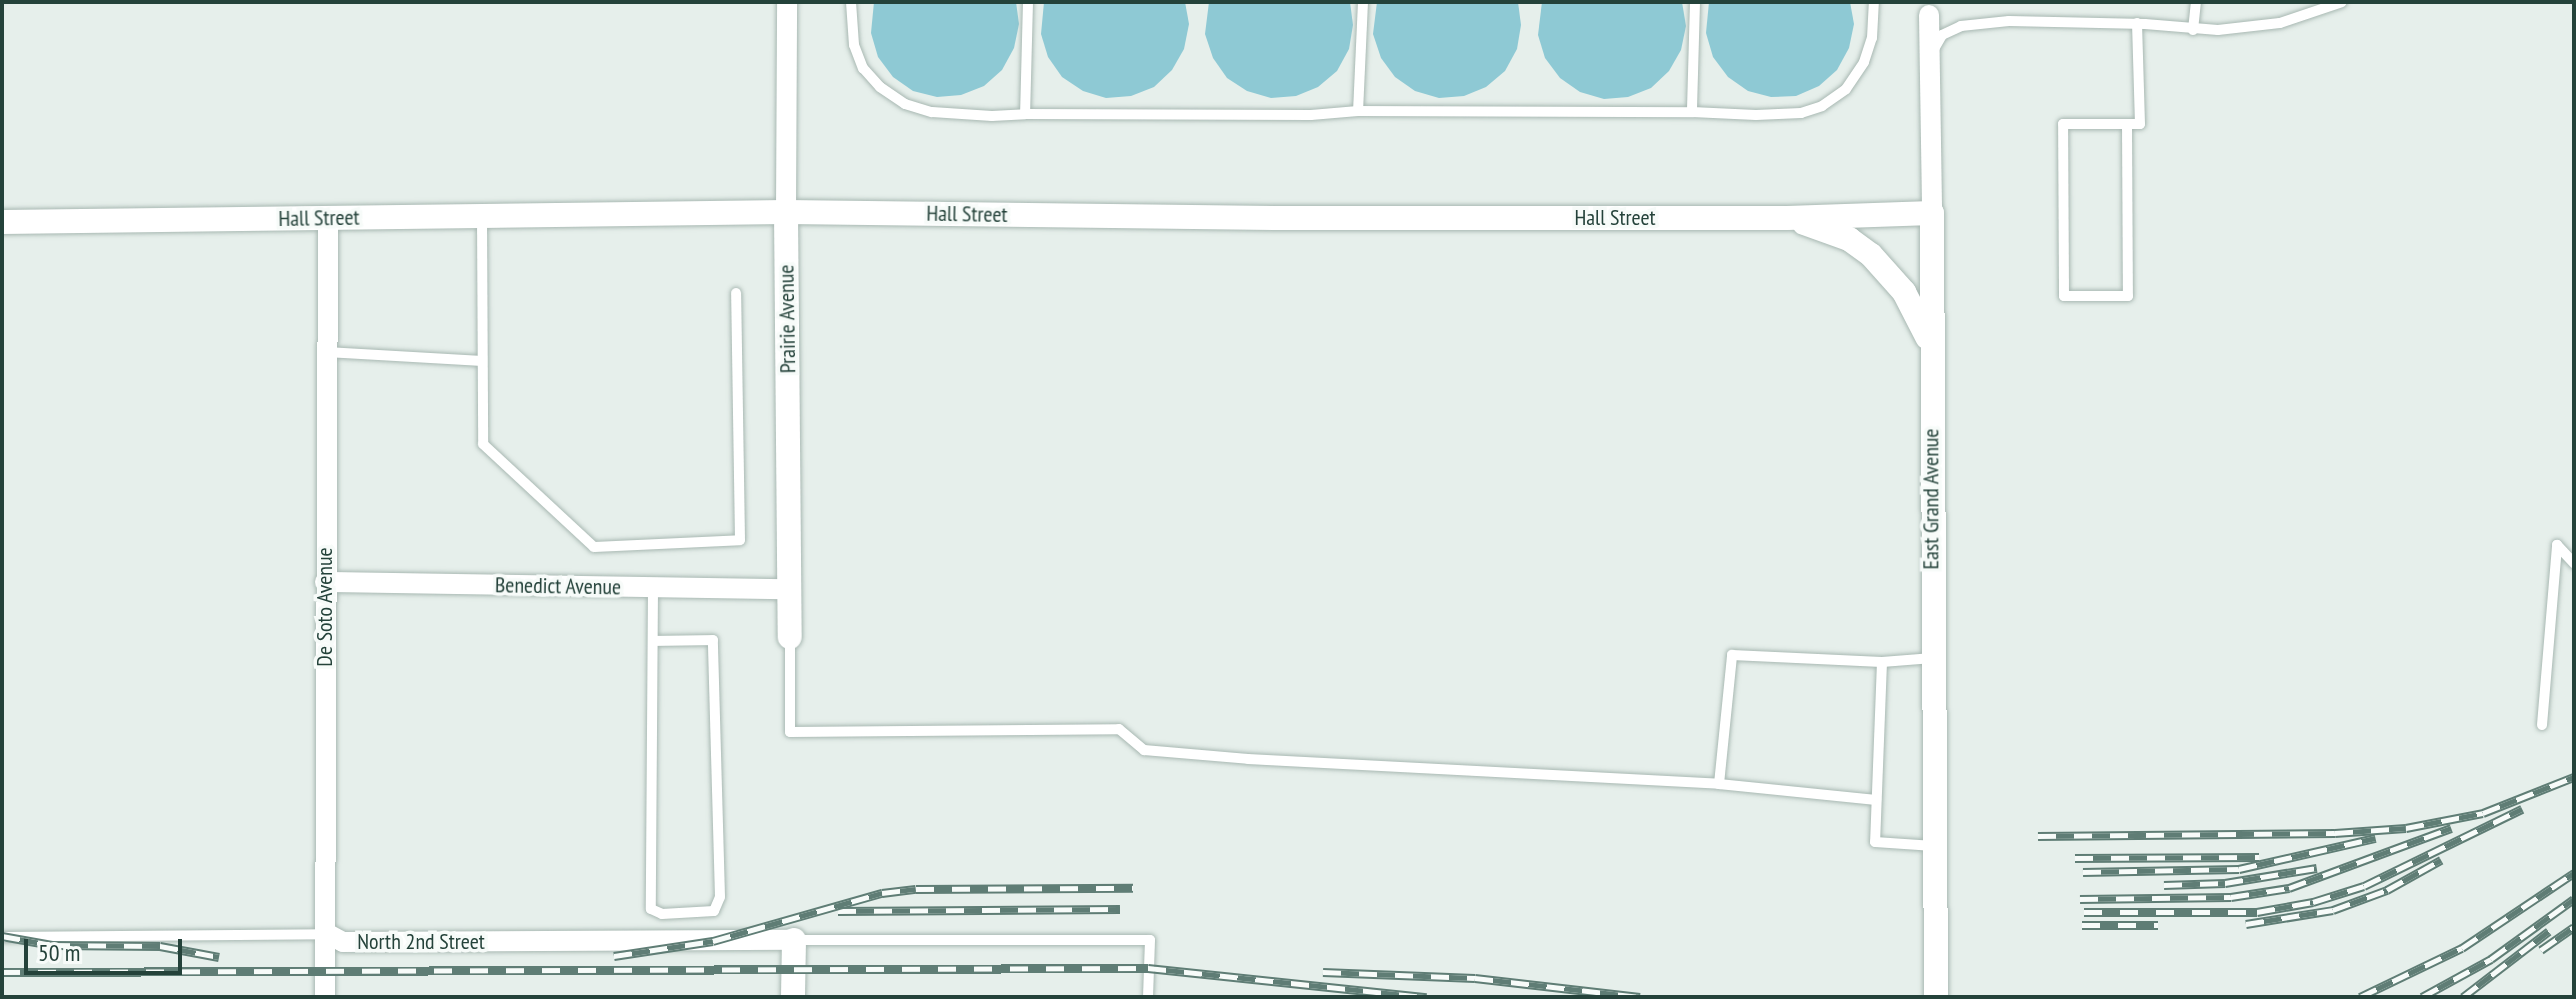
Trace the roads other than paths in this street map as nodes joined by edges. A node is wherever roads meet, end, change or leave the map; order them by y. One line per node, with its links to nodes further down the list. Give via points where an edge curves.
1 (787, 2): 17 (street, Prairie Avenue)
2 (851, 2): 15 (lane, via 854,45 863,68 905,104 932,112)
3 (1028, 2): 15 (lane)
4 (1363, 2): 13 (lane)
5 (1695, 2): 14 (lane)
6 (1874, 2): 14 (lane, via 1864,62 1846,89 1822,106 1801,113)
7 (2196, 2): 11 (lane)
8 (2342, 2): 11 (lane, via 2280,23)
9 (1929, 8): 12 (street, East Grand Avenue)
10 (2137, 23): 11 (lane); 12 (lane, via 2009,21 1961,26 1942,35); 16 (lane, via 2140,124)
11 (2193, 30)
12 (1930, 58): 18 (street, East Grand Avenue)
13 (1358, 111): 14 (lane); 15 (lane)
14 (1692, 112)
15 (1025, 114)
16 (2127, 124): 16 (lane, via 2063,124 2064,296 2128,296)
17 (786, 212): 19 (main road, Hall Street); 21 (main road, Hall Street); 30 (main road, Prairie Avenue)
18 (1932, 213): 21 (main road, Hall Street); 24 (main road, East Grand Avenue)
19 (482, 216): 20 (main road, Hall Street); 26 (lane)
20 (328, 217): 22 (main road, Hall Street); 25 (street, De Soto Avenue)
21 (1787, 218): 24 (main road, via 1849,239 1871,255 1904,292)
22 (2, 222)
23 (736, 293): 26 (lane, via 740,540 594,547 483,444)
24 (1930, 344): 33 (main road, East Grand Avenue)
25 (327, 352): 26 (lane); 28 (street, De Soto Avenue)
26 (482, 361)
27 (2574, 563): 35 (lane, via 2557,545)
28 (325, 582): 29 (street, Benedict Avenue); 39 (street, De Soto Avenue)
29 (653, 588): 30 (street, Benedict Avenue); 32 (lane)
30 (791, 589): 31 (main road, Prairie Avenue)
31 (790, 637): 36 (lane, via 790,732 1119,729 1144,750)
32 (655, 641): 32 (lane, via 651,909 662,914 714,911 720,897 713,640)
33 (1933, 658): 34 (lane); 38 (main road, East Grand Avenue)
34 (1882, 662): 36 (lane, via 1732,655); 37 (lane)
35 (2542, 725)
36 (1719, 784): 37 (lane)
37 (1876, 800): 38 (lane, via 1875,842)
38 (1934, 846): 45 (main road, East Grand Avenue)
39 (328, 934): 40 (lane, North 2nd Street); 41 (street, North 2nd Street, via 343,942); 42 (street, De Soto Avenue)
40 (2, 937)
41 (794, 940): 43 (main road); 44 (lane, via 1150,940)
42 (325, 997)
43 (793, 997)
44 (1148, 997)
45 (1936, 997)

